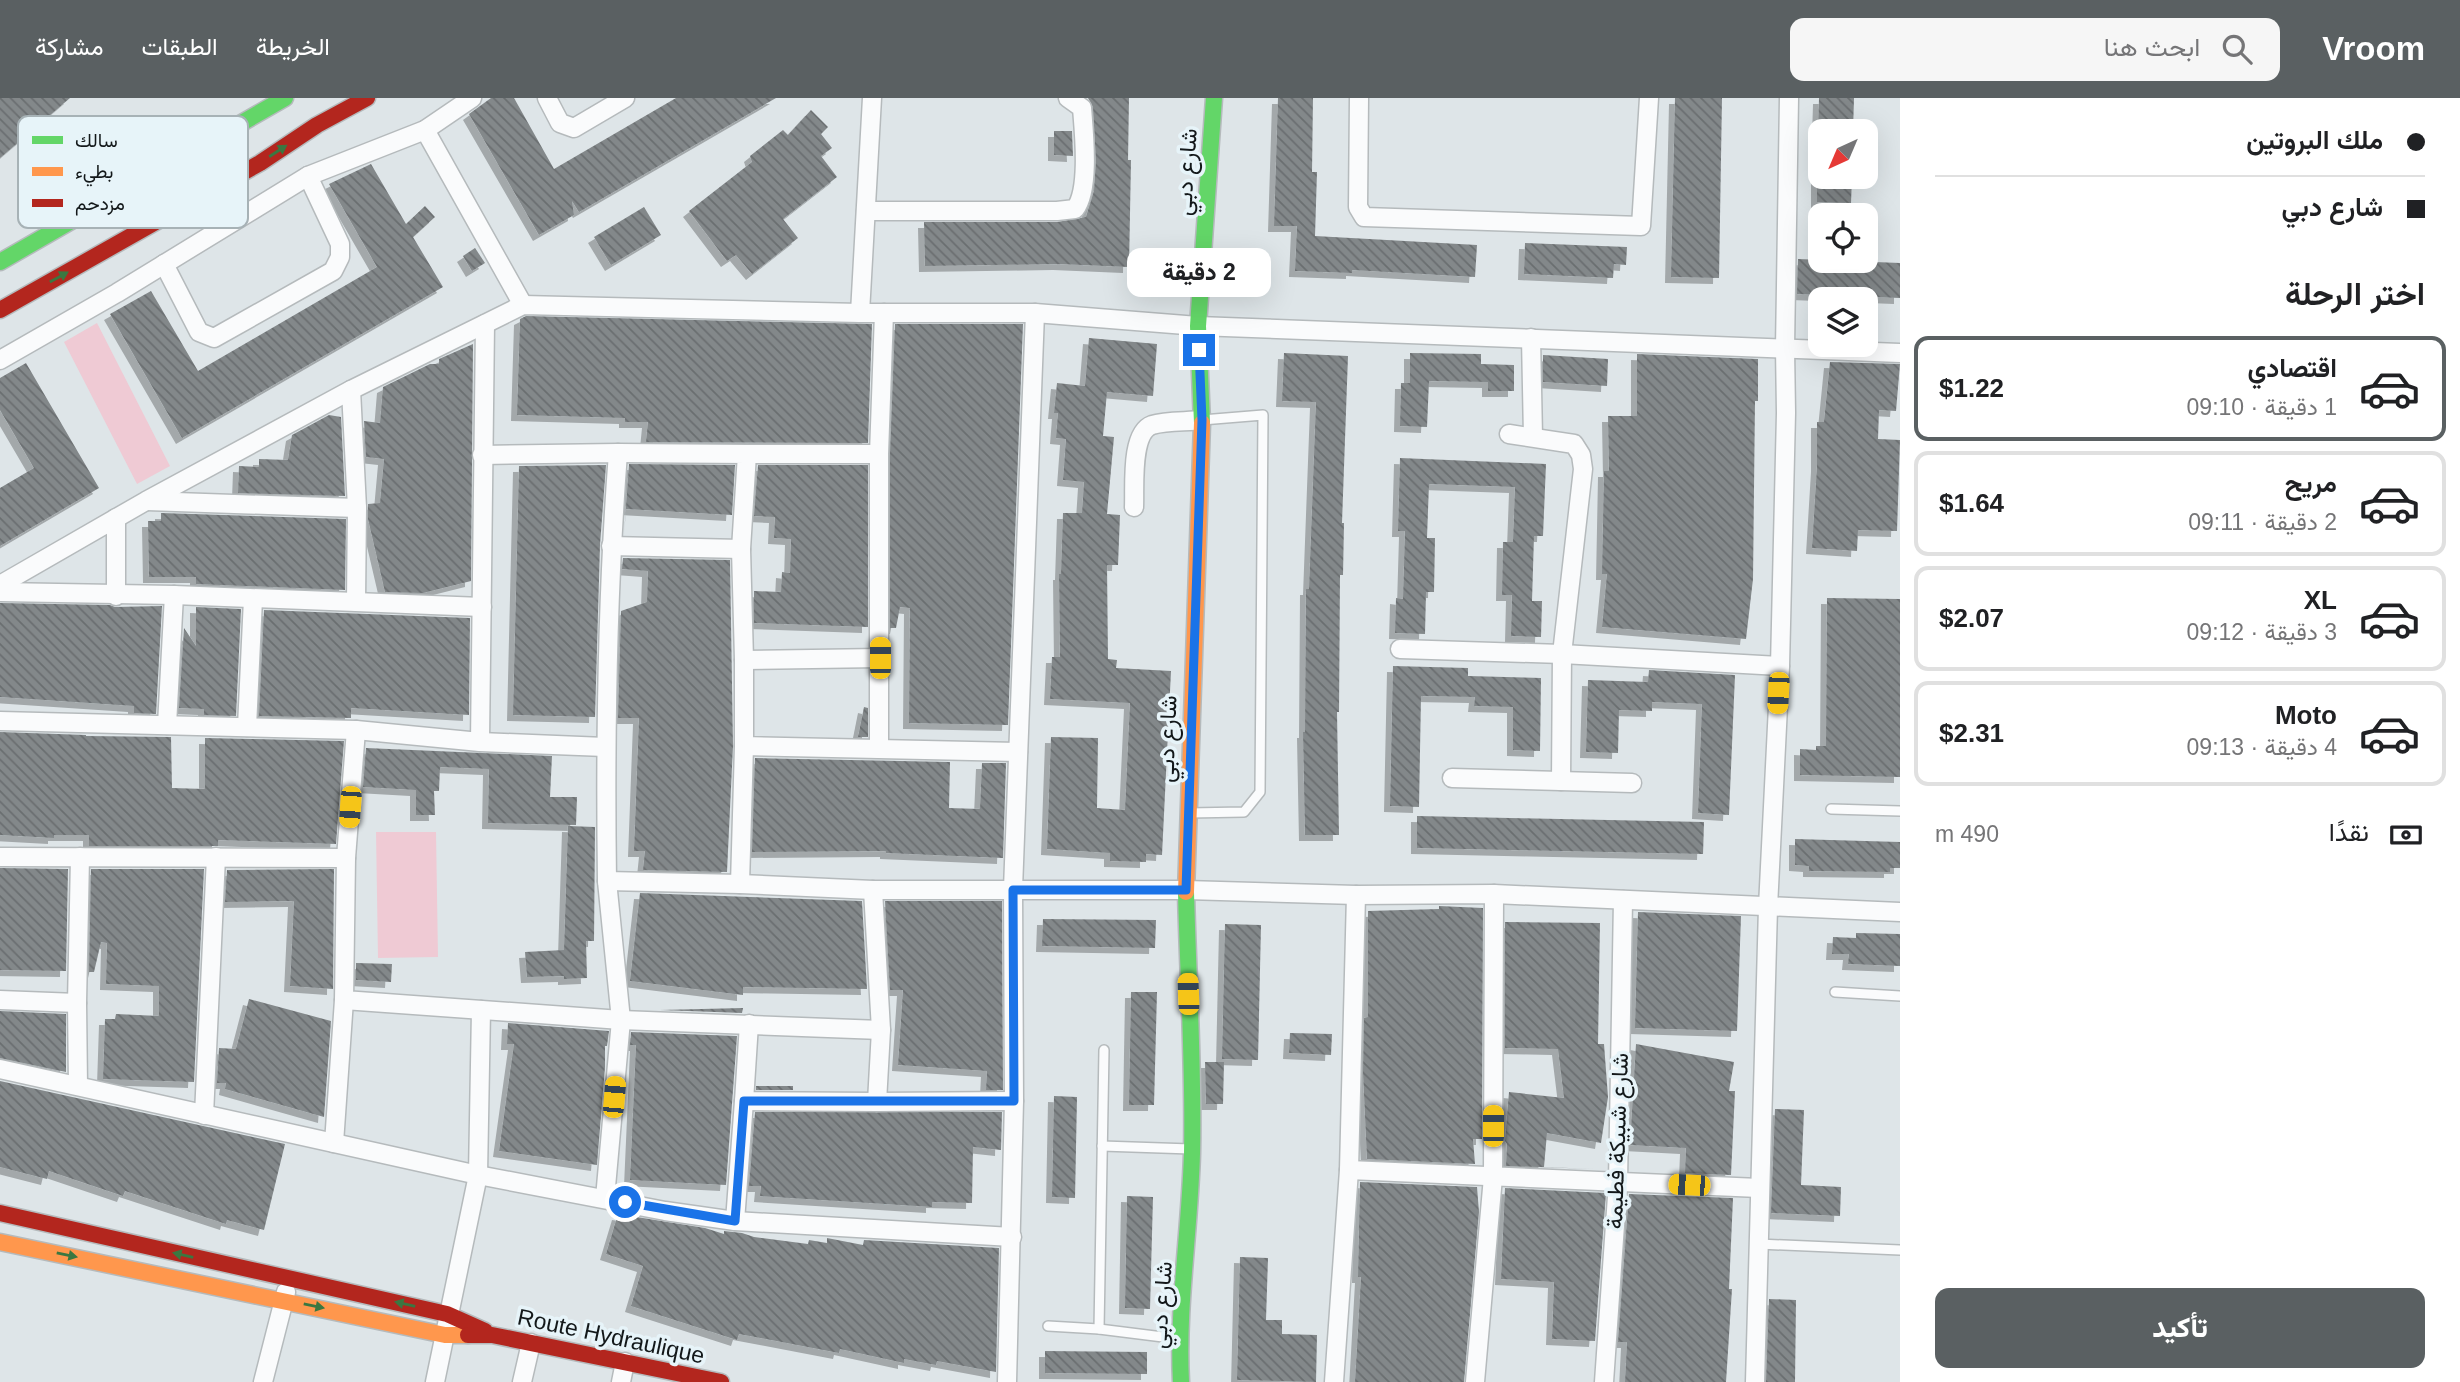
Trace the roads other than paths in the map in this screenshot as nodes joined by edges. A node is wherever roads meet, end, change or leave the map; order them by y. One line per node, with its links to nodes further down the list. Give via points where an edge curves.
1 (285, 98): 12 (main road)
2 (367, 98): 14 (main road, one-way to 2)
3 (472, 98): 13 (street)
4 (547, 98): 5 (street, via 560,123 569,128)
5 (625, 98)
6 (872, 98): 16 (street)
7 (1069, 98): 16 (street, via 1082,108 1083,127 1081,196 1074,209)
8 (1214, 98): 29 (main road, شارع دبي)
9 (1359, 98): 10 (street, via 1358,207 1364,217 1642,226)
10 (1648, 98)
11 (1789, 98): 31 (street)
12 (248, 119)
13 (425, 130): 15 (street); 23 (street)
14 (248, 170)
15 (308, 176): 17 (street); 22 (street, via 340,244 333,271 214,338 199,332)
16 (866, 211): 25 (street)
17 (248, 213)
18 (59, 228): 21 (main road)
19 (145, 228): 24 (main road, one-way to 19)
20 (223, 228): 22 (street)
21 (0, 262)
22 (164, 264): 33 (street)
23 (523, 304): 25 (street); 28 (street)
24 (0, 310)
25 (860, 313): 26 (street)
26 (884, 313): 27 (street); 40 (street)
27 (1035, 313): 29 (street); 68 (street)
28 (485, 324): 34 (street); 41 (street)
29 (1198, 326): 30 (street); 35 (main road, شارع دبي)
30 (1531, 338): 31 (street); 37 (street)
31 (1785, 348): 32 (street); 59 (street)
32 (1900, 352)
33 (0, 360)
34 (351, 390): 42 (street); 44 (street)
35 (1202, 420): 43 (street, via 1152,425 1143,431 1137,442); 74 (main road, شارع دبي); 74 (lane, via 1263,415 1260,792 1244,812)
36 (1509, 434): 37 (street)
37 (1532, 437): 56 (street, via 1574,444 1583,469)
38 (618, 453): 39 (street); 41 (street); 46 (street)
39 (747, 454): 40 (street); 47 (street)
40 (879, 454): 57 (street)
41 (482, 455): 54 (street)
42 (146, 500): 44 (street); 45 (street)
43 (1134, 507)
44 (357, 508): 53 (street)
45 (116, 518): 48 (street); 51 (street)
46 (611, 546): 47 (street); 66 (street)
47 (741, 549): 58 (street)
48 (0, 585)
49 (0, 592): 51 (street)
50 (174, 595): 51 (street); 52 (street); 61 (street)
51 (116, 596)
52 (253, 599): 53 (street); 62 (street)
53 (356, 601): 54 (street)
54 (482, 607): 64 (street)
55 (1399, 649): 56 (street)
56 (1562, 654): 59 (street); 70 (street)
57 (880, 658): 58 (street); 67 (street)
58 (744, 660): 65 (street)
59 (1780, 666): 87 (street)
60 (0, 720): 61 (street)
61 (167, 725): 62 (street)
62 (247, 727): 63 (street)
63 (356, 730): 64 (street); 78 (street)
64 (480, 742): 66 (street)
65 (744, 746): 67 (street); 80 (street)
66 (605, 747): 79 (street)
67 (879, 748): 68 (street)
68 (1018, 752): 82 (street)
69 (1452, 778): 70 (street)
70 (1561, 781): 71 (street)
71 (1632, 783)
72 (1831, 808): 73 (lane)
73 (1900, 811)
74 (1187, 813): 83 (main road, شارع دبي)
75 (0, 857): 76 (street)
76 (80, 857): 77 (street); 93 (street)
77 (216, 857): 78 (street); 104 (street)
78 (346, 858): 92 (street)
79 (607, 881): 80 (street); 95 (street)
80 (740, 884): 81 (street)
81 (873, 890): 82 (street); 97 (street)
82 (1013, 890): 83 (street); 102 (street)
83 (1186, 890): 85 (street); 107 (main road, شارع دبي)
84 (1494, 894): 85 (street); 86 (street); 110 (street)
85 (1356, 895): 108 (street)
86 (1623, 900): 87 (street); 111 (street, شارع شبيكة فطيمة)
87 (1769, 907): 88 (street); 112 (street)
88 (1900, 912)
89 (1835, 992): 90 (lane)
90 (1900, 996)
91 (0, 1000): 93 (street)
92 (344, 1000): 94 (street); 105 (street)
93 (77, 1003): 100 (street)
94 (481, 1010): 95 (street); 109 (street)
95 (621, 1020): 96 (street); 113 (street)
96 (749, 1024): 97 (street); 101 (street)
97 (881, 1030): 103 (street)
98 (1104, 1050): 106 (lane)
99 (0, 1069): 100 (street)
100 (78, 1085): 104 (street)
101 (744, 1101): 103 (street); 115 (street)
102 (1014, 1101): 103 (street); 116 (street)
103 (877, 1102)
104 (205, 1115): 105 (street)
105 (334, 1143): 109 (street)
106 (1102, 1146): 107 (lane); 124 (lane)
107 (1192, 1150): 127 (main road, شارع دبي)
108 (1349, 1170): 110 (street); 137 (street)
109 (478, 1175): 113 (street); 122 (street)
110 (1493, 1177): 111 (street); 138 (street)
111 (1618, 1182): 112 (street); 139 (street, شارع شبيكة فطيمة)
112 (1759, 1188): 118 (street)
113 (605, 1198): 115 (street)
114 (0, 1213): 120 (main road, one-way to 114)
115 (735, 1221): 116 (street)
116 (1012, 1237): 135 (street)
117 (0, 1242): 121 (main road, one-way to 121)
118 (1759, 1244): 119 (lane); 140 (street)
119 (1900, 1250)
120 (289, 1278): 121 (street); 122 (main road, one-way to 120)
121 (284, 1300): 125 (main road, one-way to 125); 130 (street)
122 (447, 1314): 125 (street); 126 (main road)
123 (1048, 1326): 124 (lane)
124 (1099, 1329): 127 (lane)
125 (445, 1335): 126 (main road); 131 (street)
126 (492, 1335): 128 (main road, Route Hydraulique)
127 (1179, 1339): 136 (main road, شارع دبي)
128 (531, 1343): 129 (main road, Route Hydraulique); 132 (street)
129 (625, 1362): 133 (street); 134 (main road, Route Hydraulique)
130 (263, 1382)
131 (435, 1382)
132 (522, 1382)
133 (621, 1382)
134 (721, 1382)
135 (1007, 1382)
136 (1181, 1382)
137 (1334, 1382)
138 (1475, 1382)
139 (1604, 1382)
140 (1755, 1382)

